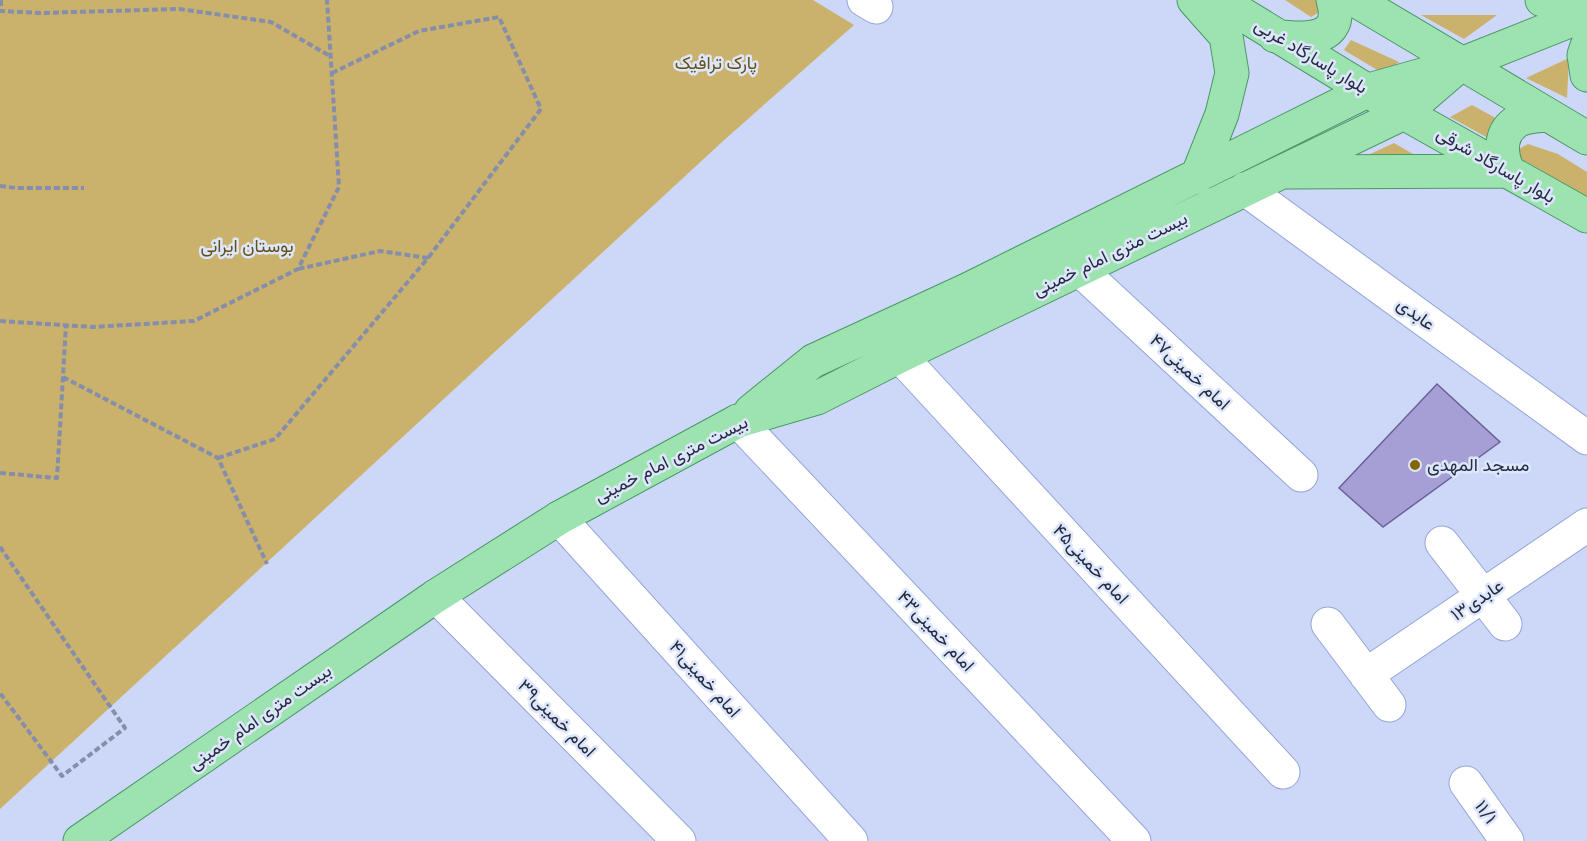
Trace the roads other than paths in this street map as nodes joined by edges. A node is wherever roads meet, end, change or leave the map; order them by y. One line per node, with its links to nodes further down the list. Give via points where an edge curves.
1 (1194, 0): 19 (main road, via 1226,36 1232,73 1222,114)
2 (1218, 0): 9 (main road, بلوار پاسارگاد غربی)
3 (1334, 0): 9 (main road, via 1334,23 1326,32 1297,39)
4 (1355, 0): 11 (main road)
5 (1542, 0): 6 (main road)
6 (1548, 0): 7 (main road)
7 (1587, 1)
8 (1587, 14): 11 (main road)
9 (1274, 35): 13 (main road, بلوار پاسارگاد غربی)
10 (1587, 46): 12 (main road)
11 (1461, 64): 13 (main road); 14 (main road, بیست متری امام خمینی); 15 (main road)
12 (1587, 75)
13 (1368, 90): 14 (main road, بلوار پاسارگاد غربی); 19 (main road)
14 (1404, 113): 17 (main road, بلوار پاسارگاد شرقی); 18 (main road, بیست متری امام خمینی)
15 (1547, 115): 16 (main road); 17 (main road, via 1518,120 1506,132 1502,158)
16 (1587, 138)
17 (1508, 171): 18 (main road); 21 (main road, بلوار پاسارگاد شرقی)
18 (1281, 172): 20 (main road, بیست متری امام خمینی)
19 (1197, 177): 24 (main road, via 813,361)
20 (1245, 189): 22 (main road, بیست متری امام خمینی); 25 (street, عابدی)
21 (1587, 216)
22 (1079, 269): 23 (main road, بیست متری امام خمینی); 26 (street, امام خمینی۴۷)
23 (900, 356): 24 (main road, بیست متری امام خمینی, via 817,398); 36 (street, امام خمینی۴۵)
24 (738, 421): 27 (main road, بیست متری امام خمینی); 41 (street, امام خمینی۴۳)
25 (1587, 438)
26 (1301, 475)
27 (559, 518): 30 (main road, بیست متری امام خمینی); 40 (street, امام خمینی۴۱)
28 (1587, 525): 31 (street, عابدی۱۳)
29 (1442, 543): 31 (street)
30 (436, 596): 38 (main road, بیست متری امام خمینی); 39 (street, امام خمینی۳۹)
31 (1483, 596): 33 (street); 34 (street, عابدی۱۳)
32 (1328, 624): 34 (street)
33 (1505, 624)
34 (1366, 675): 35 (street)
35 (1389, 705)
36 (1283, 772)
37 (1466, 783): 42 (street, ۱۱/۱)
38 (80, 841)
39 (679, 841)
40 (851, 841)
41 (1134, 841)
42 (1507, 841)

